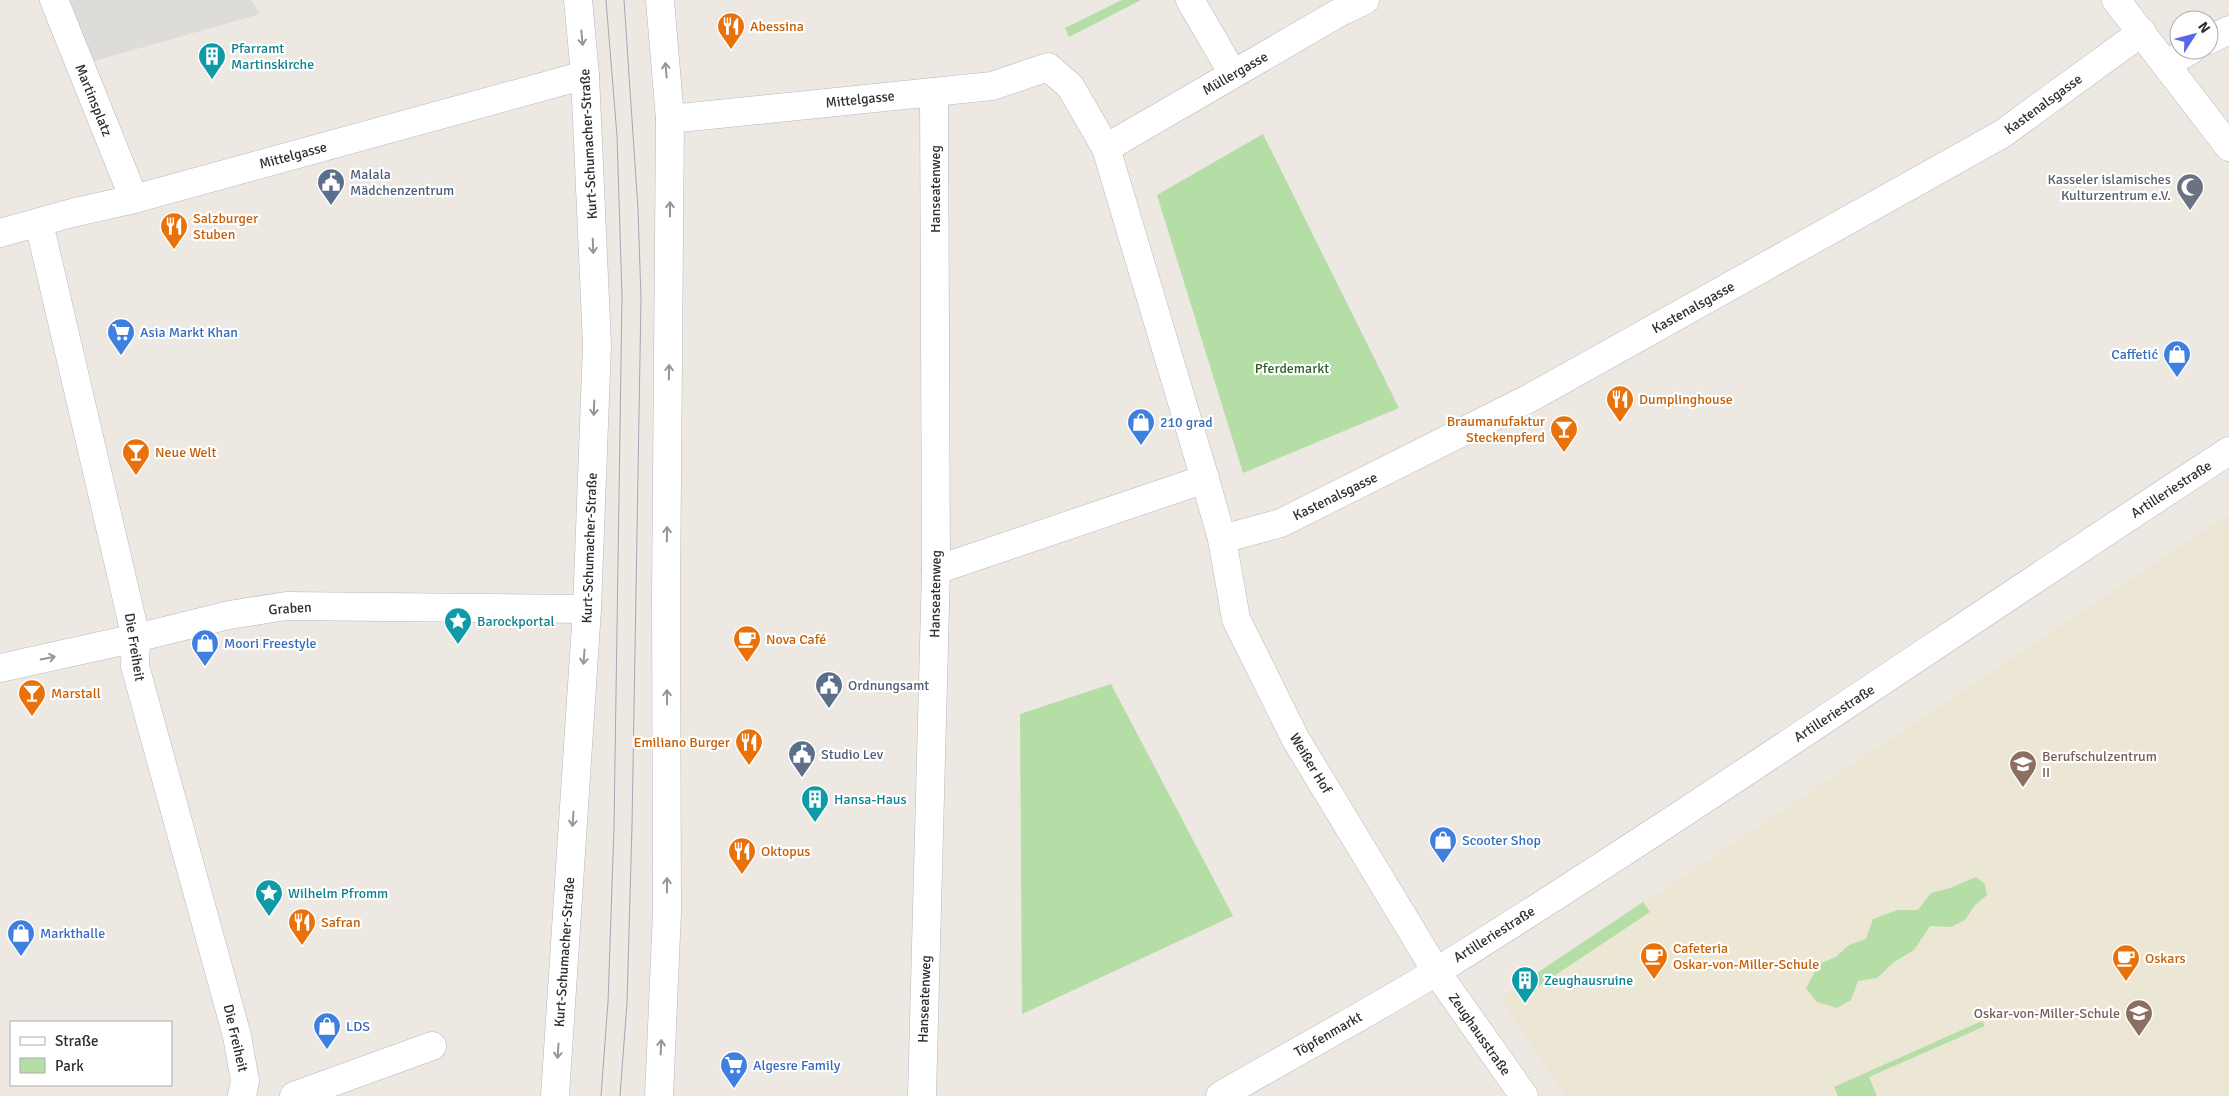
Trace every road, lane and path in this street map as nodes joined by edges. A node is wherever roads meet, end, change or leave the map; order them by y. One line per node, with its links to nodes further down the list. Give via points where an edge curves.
1 (54, 0): 16 (street, Martinsplatz)
2 (578, 0): 11 (street, Kurt-Schumacher-Straße, one-way to 11)
3 (660, 0): 13 (street, one-way to 3)
4 (1190, 0): 10 (street)
5 (1365, 0): 10 (street, Müllergasse)
6 (2116, 0): 7 (street)
7 (2142, 32): 9 (street); 21 (street, Kastenalsgasse, via 2002,134 1530,398 1281,523)
8 (2174, 60): 9 (street)
9 (2167, 64): 14 (street)
10 (1233, 74): 15 (street, Müllergasse)
11 (586, 75): 16 (street, Mittelgasse); 23 (street, Kurt-Schumacher-Straße, one-way to 23, via 597,345)
12 (934, 92): 13 (street, Mittelgasse); 15 (street, Mittelgasse, via 992,86 1048,67 1070,86); 22 (street, Hanseatenweg)
13 (670, 118): 31 (street, one-way to 13, via 667,912)
14 (2229, 147)
15 (1106, 148): 20 (street)
16 (134, 199): 17 (street, Mittelgasse)
17 (39, 224): 18 (street, Mittelgasse); 24 (street, Die Freiheit)
18 (0, 233)
19 (2229, 451): 26 (street, Artilleriestraße, via 1595,870)
20 (1205, 480): 21 (street); 22 (street)
21 (1222, 539): 26 (street, Weißer Hof, via 1236,619 1294,738)
22 (936, 570): 32 (street, Hanseatenweg)
23 (587, 608): 24 (street, Graben, via 286,606 229,615); 30 (street, Kurt-Schumacher-Straße, one-way to 30)
24 (136, 638): 25 (street, Graben, one-way to 24); 28 (street, Die Freiheit, via 135,666 237,1036 245,1081)
25 (0, 668)
26 (1436, 971): 33 (street, Töpfenmarkt); 34 (street, Zeughausstraße)
27 (432, 1046): 29 (street)
28 (242, 1096)
29 (294, 1096)
30 (555, 1096)
31 (659, 1096)
32 (922, 1096)
33 (1220, 1096)
34 (1524, 1096)

